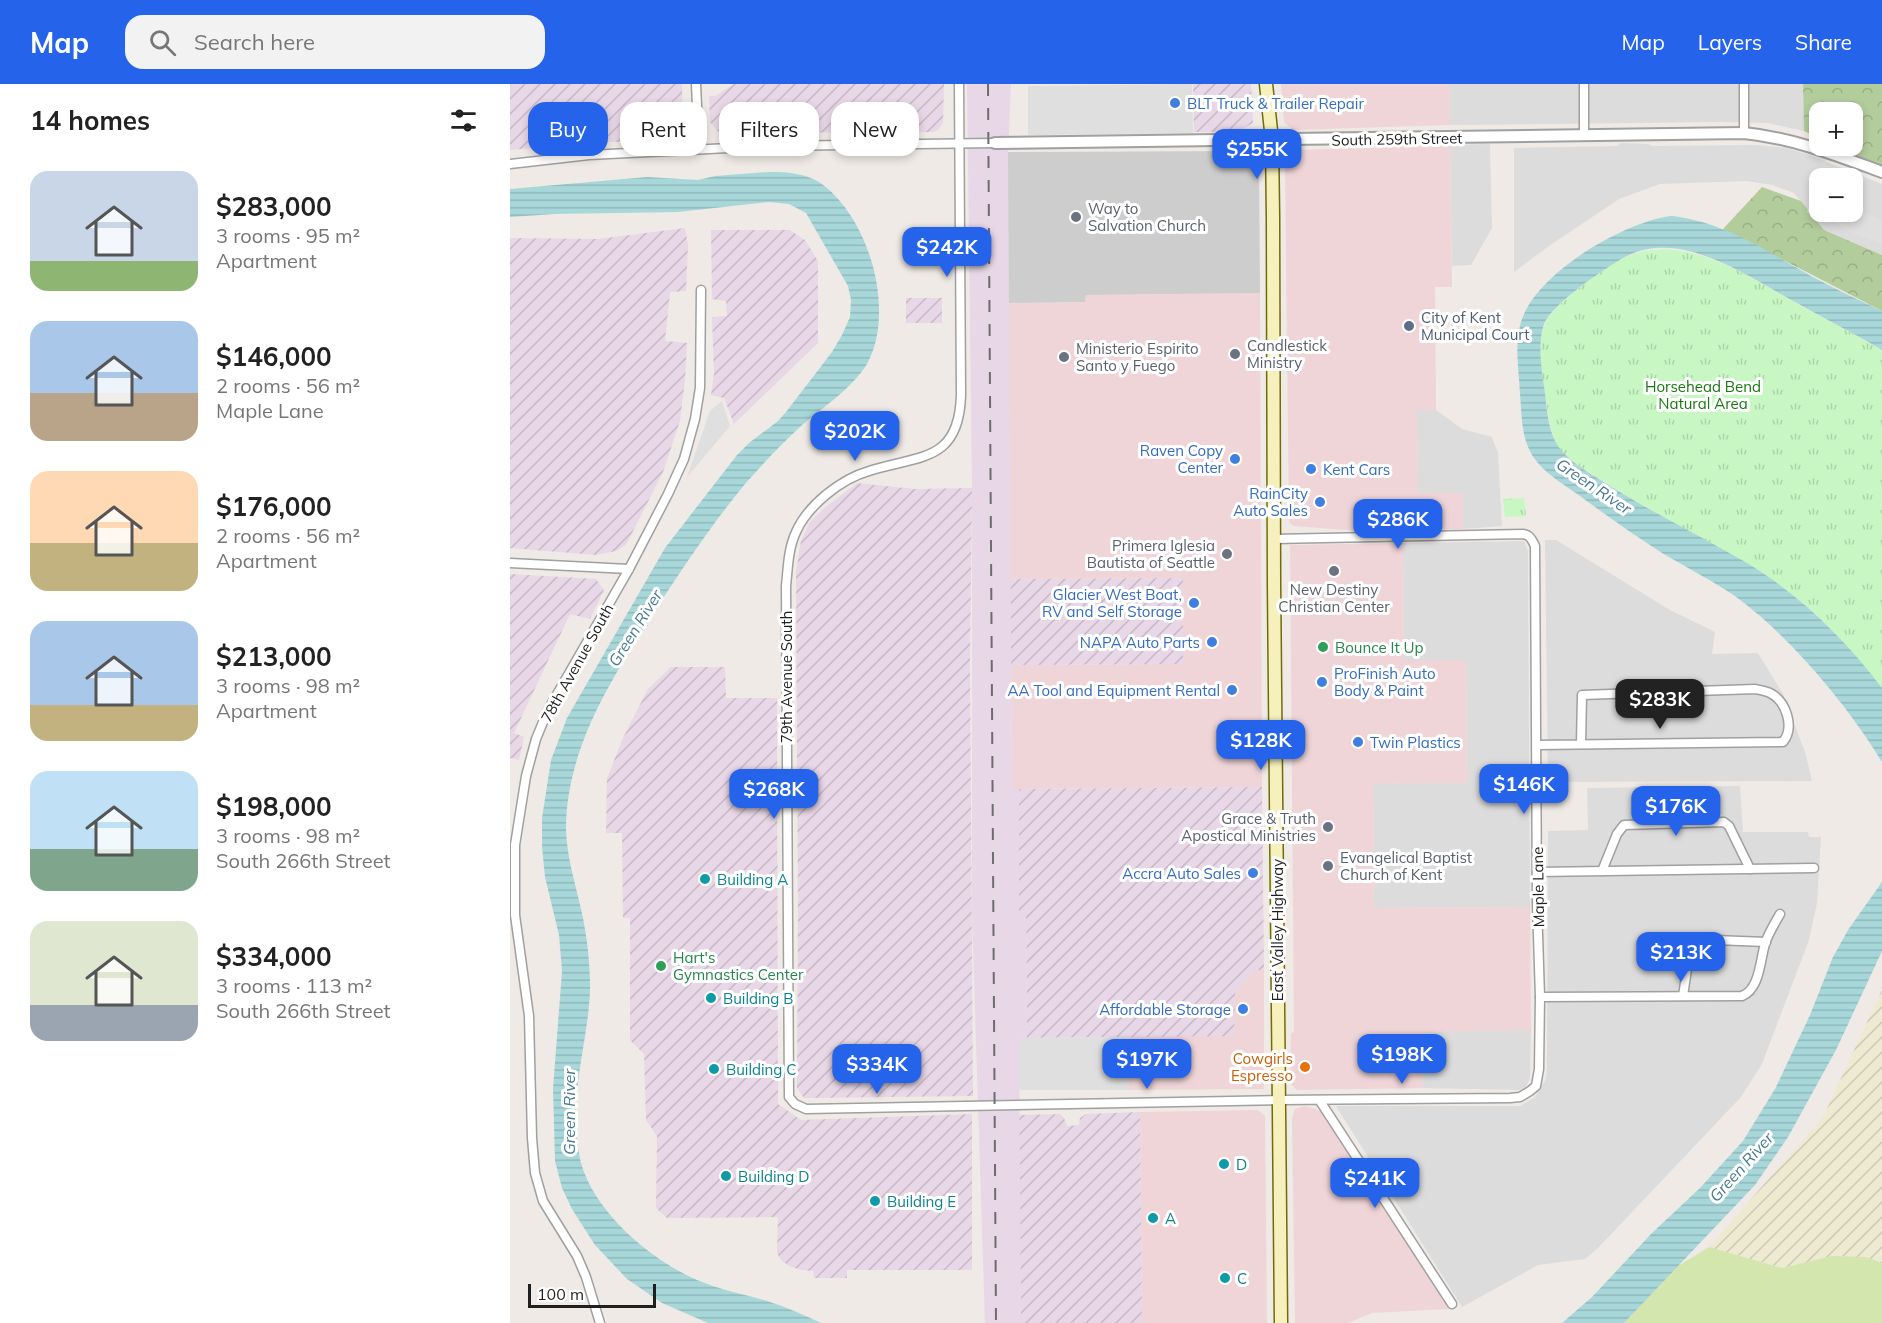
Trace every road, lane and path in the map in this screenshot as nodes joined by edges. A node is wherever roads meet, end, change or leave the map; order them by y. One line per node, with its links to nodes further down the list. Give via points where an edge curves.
1 (696, 84): 6 (street)
2 (959, 84): 11 (street)
3 (1266, 84): 9 (main road, East Valley Highway)
4 (1584, 84): 8 (street)
5 (1744, 84): 7 (street)
6 (697, 102)
7 (1744, 133): 8 (street, South 259th Street); 15 (street, South 259th Street, via 1797,141)
8 (1584, 136): 9 (street, South 259th Street)
9 (1272, 140): 10 (street, South 259th Street); 17 (main road, East Valley Highway)
10 (995, 143): 11 (street, South 259th Street)
11 (959, 144): 12 (street, South 259th Street); 30 (street, 79th Avenue South, via 961,413 956,429 936,451 856,475 831,492 809,512 791,545 786,586 789,1097 806,1109)
12 (707, 150)
13 (620, 154): 14 (street, South 259th Street)
14 (510, 164)
15 (1882, 172)
16 (701, 291): 19 (street, 78th Avenue South, via 700,388 692,429 677,475)
17 (1274, 539): 20 (street, Maple Lane, via 1523,534 1530,537 1534,546); 30 (main road, East Valley Highway)
18 (510, 563): 19 (street)
19 (629, 569): 33 (street, 78th Avenue South, via 564,680 536,739 515,845 515,915 529,1016 535,1173 543,1201 577,1256)
20 (1537, 744): 21 (street); 25 (street, Maple Lane)
21 (1581, 744): 21 (street, via 1582,695 1755,689 1780,700 1790,724 1784,742)
22 (1814, 868): 23 (street)
23 (1750, 869): 24 (street); 24 (street, via 1724,822 1624,825)
24 (1602, 871): 25 (street)
25 (1537, 872): 29 (street, Maple Lane)
26 (1780, 914): 27 (street)
27 (1766, 942): 28 (street, via 1748,994); 28 (street, via 1715,940 1697,944 1689,956)
28 (1683, 996): 29 (street)
29 (1540, 997): 31 (street, Maple Lane, via 1538,1077 1536,1086 1520,1097)
30 (1279, 1100): 31 (street); 34 (main road, East Valley Highway)
31 (1320, 1101): 32 (street)
32 (1452, 1304)
33 (600, 1323)
34 (1281, 1323)

